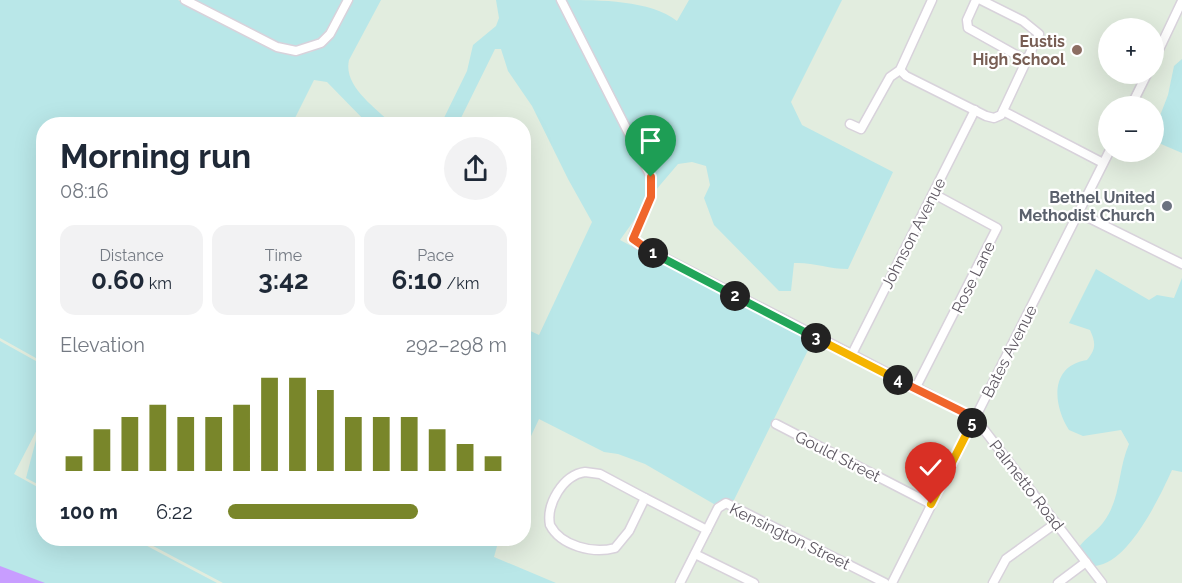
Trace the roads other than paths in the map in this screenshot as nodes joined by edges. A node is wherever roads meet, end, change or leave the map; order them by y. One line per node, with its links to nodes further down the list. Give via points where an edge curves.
1 (185, 0): 2 (street, via 277,47 296,51 321,43)
2 (348, 0)
3 (561, 0): 17 (street, Palmetto Road, via 651,177 651,197 634,234 636,243)
4 (932, 0): 9 (street)
5 (978, 0): 8 (street, via 967,21 968,28); 8 (street, via 1023,21 1039,34)
6 (1182, 1): 7 (street)
7 (1164, 39)
8 (1027, 61): 11 (street)
9 (900, 70): 10 (street); 12 (street, via 890,77 861,129)
10 (975, 110): 11 (street, via 994,118); 14 (street, Johnson Avenue)
11 (1003, 111): 13 (street)
12 (850, 124)
13 (1103, 163): 15 (street, Bates Avenue)
14 (934, 194): 17 (street, Johnson Avenue); 18 (street, Rose Lane, via 997,228)
15 (1079, 213): 16 (street); 19 (street, Bates Avenue)
16 (1182, 264)
17 (850, 356): 18 (street, Palmetto Road)
18 (915, 389): 19 (street, Palmetto Road)
19 (975, 418): 22 (street, Bates Avenue); 23 (street, Palmetto Road)
20 (776, 424): 22 (street, Gould Street)
21 (645, 498): 21 (street, via 600,474 578,473 567,480 558,494 550,525 568,543 611,549 623,541); 24 (street)
22 (931, 504): 30 (street, Bates Avenue)
23 (1056, 522): 26 (street, Palmetto Road); 31 (street, via 1001,565)
24 (707, 530): 25 (street, Kensington Street); 29 (street, Kensington Street, via 718,508 730,504)
25 (695, 554): 27 (street, Kensington Street); 28 (street)
26 (1086, 562): 32 (street); 33 (street, Palmetto Road)
27 (680, 583)
28 (754, 583)
29 (885, 583)
30 (892, 583)
31 (993, 583)
32 (1058, 583)
33 (1102, 583)

